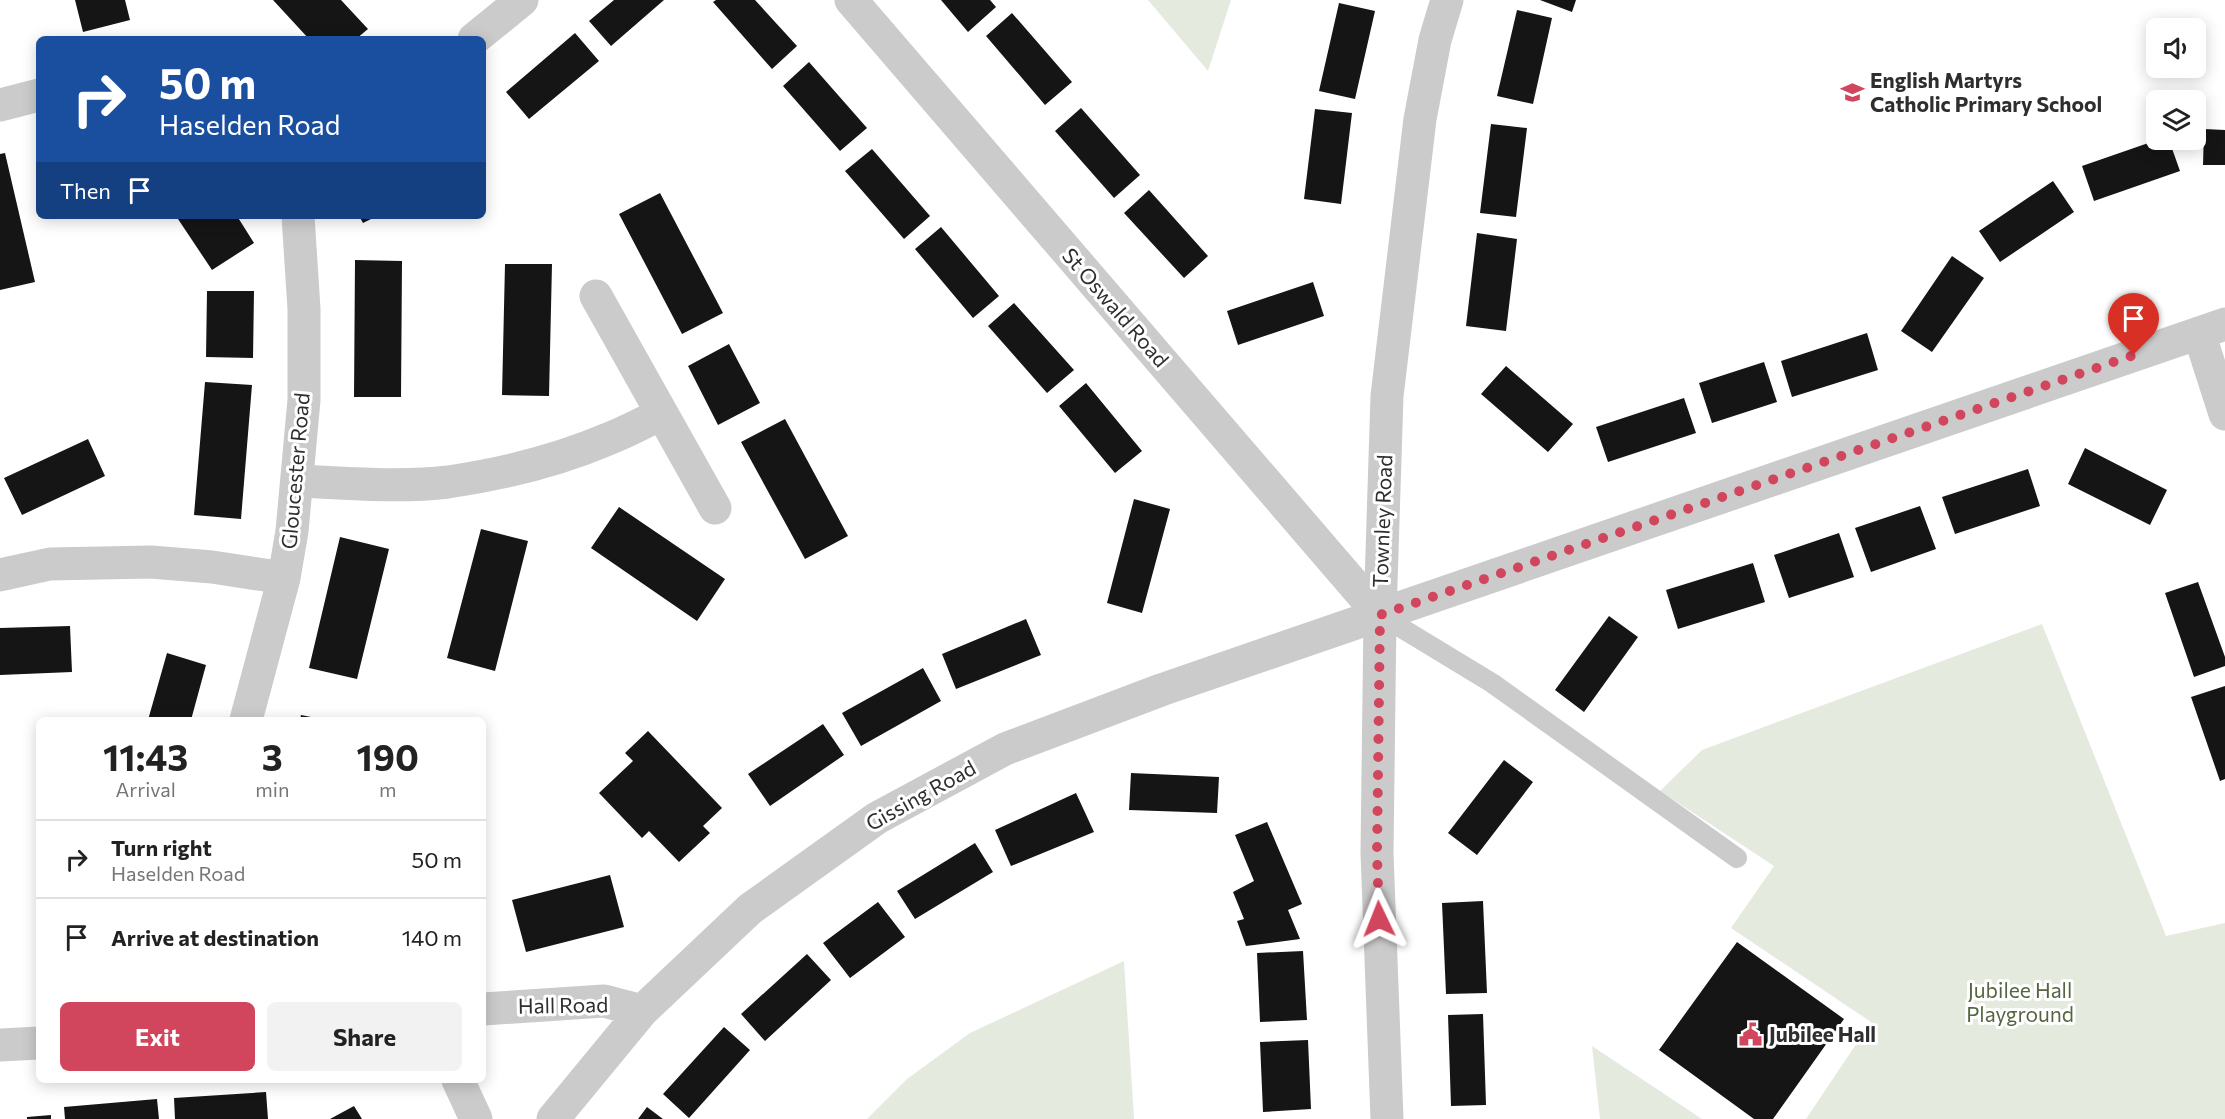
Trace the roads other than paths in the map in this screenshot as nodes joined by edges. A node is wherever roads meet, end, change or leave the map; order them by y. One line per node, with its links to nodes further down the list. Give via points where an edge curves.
1 (522, 0): 4 (street)
2 (850, 0): 16 (street, St Oswald Road)
3 (1447, 0): 16 (street, Townley Road, via 1420,119 1386,396)
4 (478, 36)
5 (36, 96): 6 (street)
6 (0, 105)
7 (299, 219): 12 (street, Gloucester Road, via 304,400)
8 (596, 296): 10 (street)
9 (2212, 329): 11 (street); 16 (street, Gissing Road)
10 (662, 414): 12 (street, via 608,440 553,458 447,482); 13 (street)
11 (2225, 414)
12 (297, 481): 15 (street, Gloucester Road)
13 (715, 508)
14 (0, 574): 15 (street, via 50,564 151,562)
15 (284, 578): 17 (street, Gloucester Road)
16 (1380, 615): 18 (lane, via 1492,683); 20 (street, Gissing Road, via 1161,690 995,754 877,818 750,909); 26 (street, Townley Road, via 1377,853)
17 (247, 717)
18 (1737, 858)
19 (486, 1009): 20 (street, Hall Road, via 604,1001)
20 (642, 1011): 25 (street, Gissing Road)
21 (36, 1043): 22 (street)
22 (0, 1045)
23 (459, 1083): 24 (street)
24 (476, 1119)
25 (553, 1119)
26 (1387, 1119)

